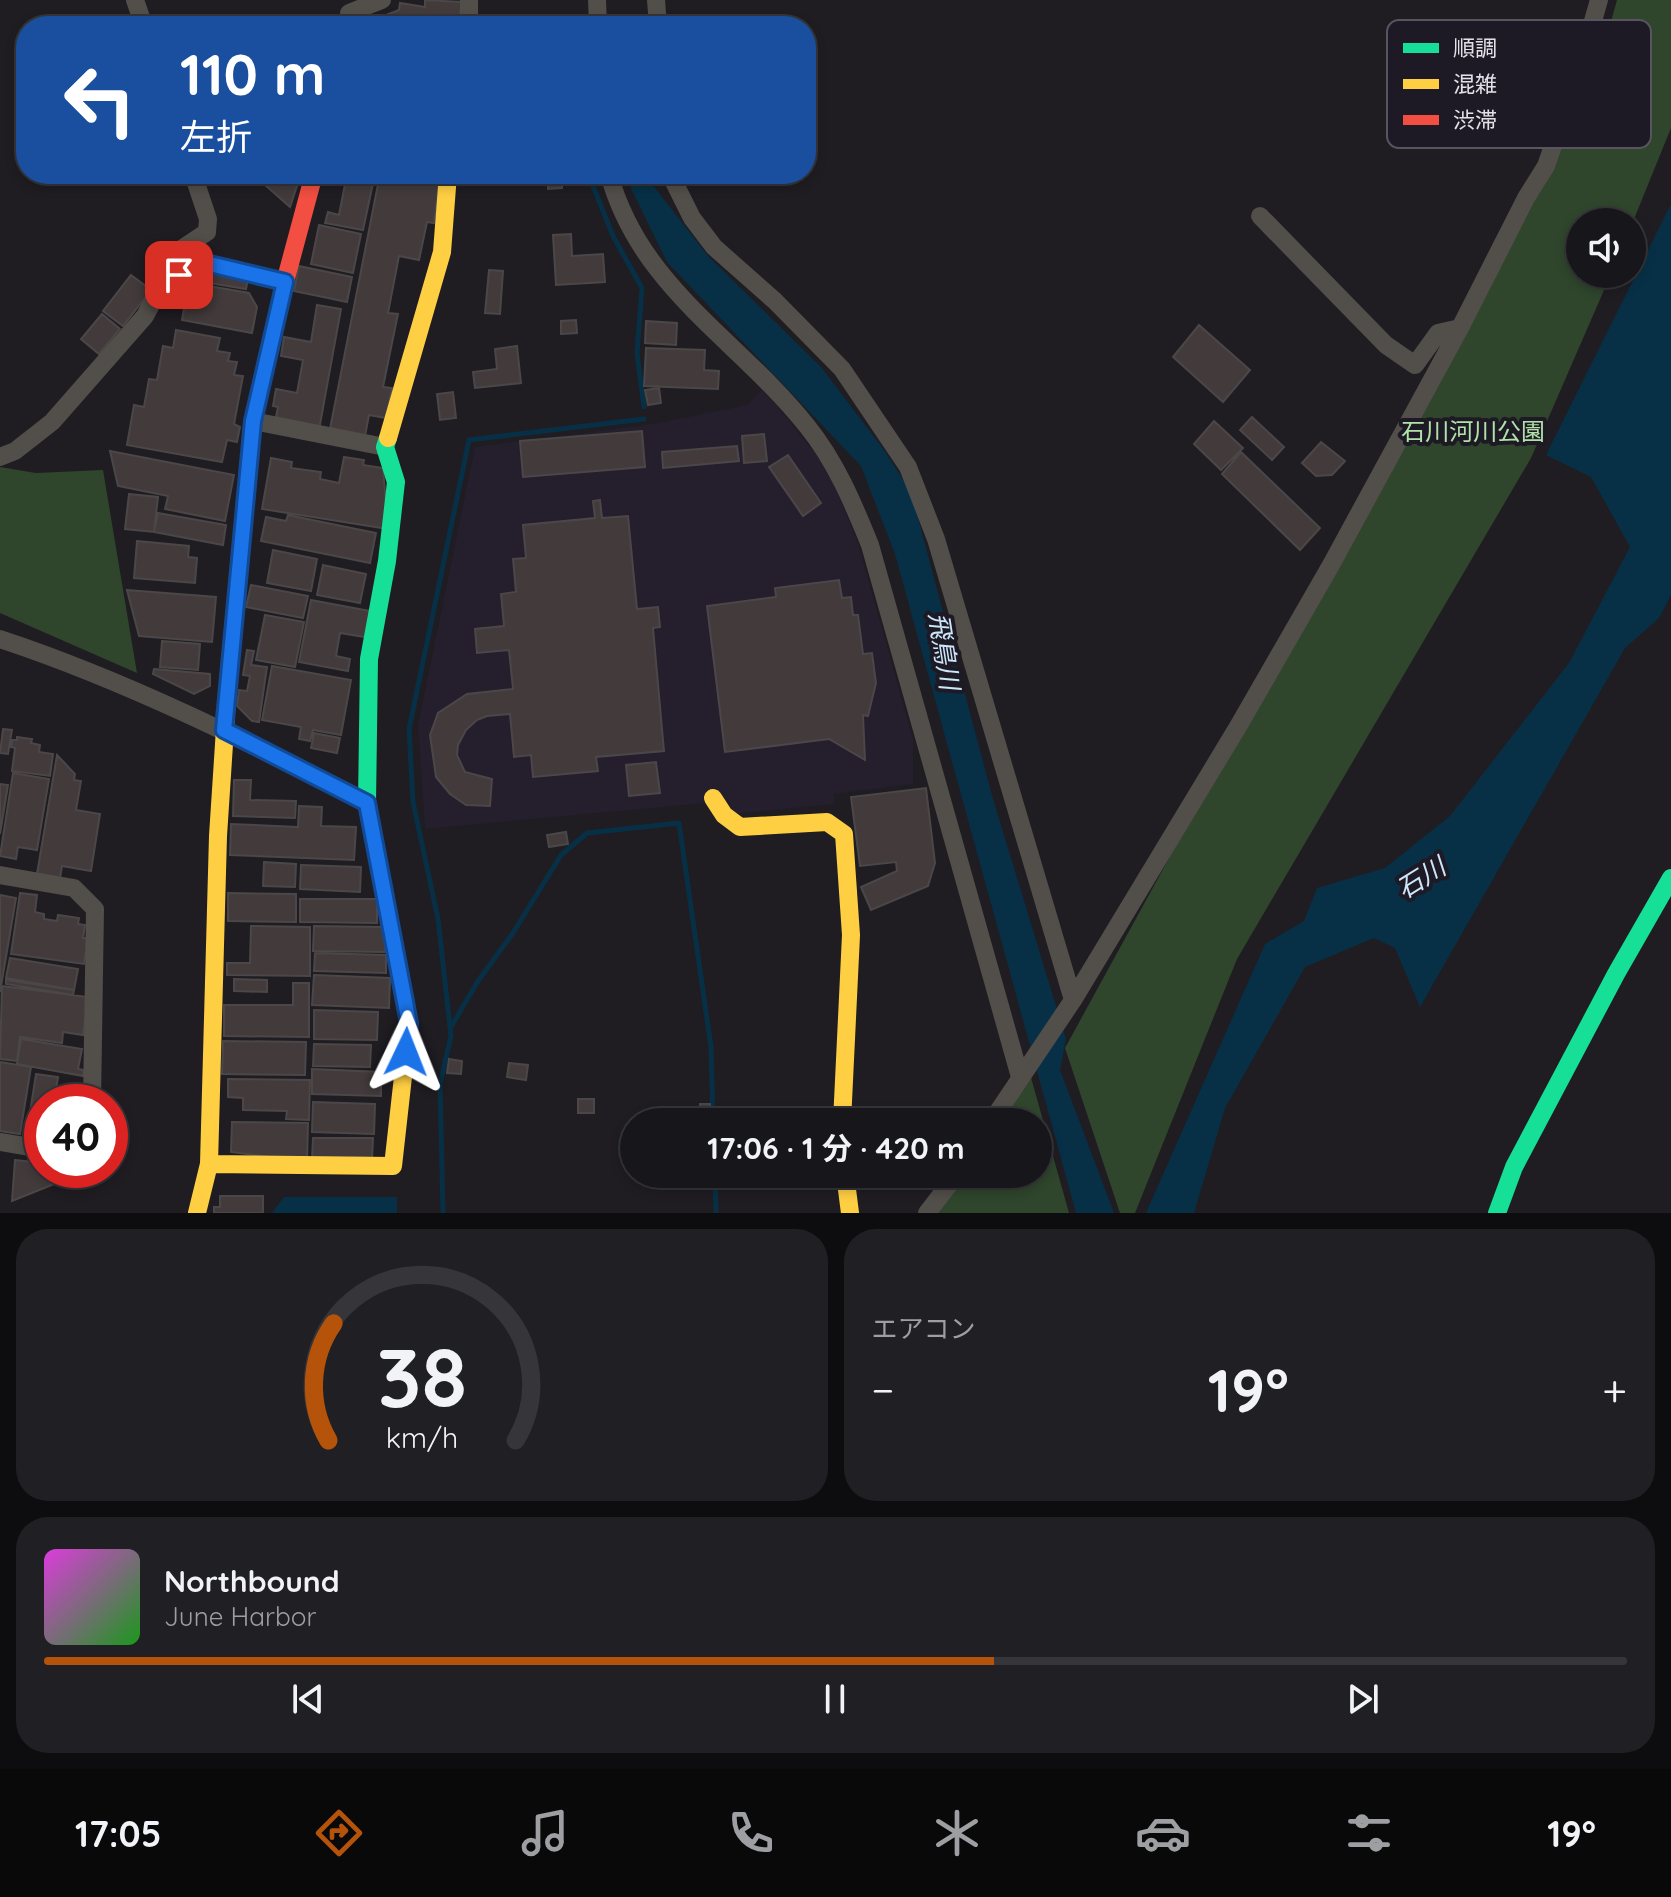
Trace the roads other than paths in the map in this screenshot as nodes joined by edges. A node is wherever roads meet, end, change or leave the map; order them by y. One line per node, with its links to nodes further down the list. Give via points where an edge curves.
1 (382, 0): 3 (street)
2 (1599, 0): 4 (street)
3 (346, 10)
4 (1593, 20)
5 (1552, 148): 14 (street)
6 (196, 184): 13 (street, via 207,232 165,260)
7 (311, 184): 12 (street)
8 (447, 184): 16 (street, via 442,252)
9 (612, 184): 25 (street, via 644,254 809,428 845,483 870,545)
10 (675, 184): 24 (street, via 714,247 842,369 908,467 936,539)
11 (1260, 216): 14 (street, via 1400,357 1415,365 1438,333)
12 (285, 282): 13 (street, via 197,261); 15 (street)
13 (160, 288): 17 (street, via 145,316 52,422)
14 (1460, 328): 24 (street, via 1239,725)
15 (253, 421): 16 (street); 19 (street)
16 (385, 447): 21 (street, via 396,482 369,659)
17 (0, 457)
18 (0, 639): 19 (street)
19 (224, 730): 21 (street); 31 (street)
20 (713, 798): 27 (street, via 740,827 827,822 844,834 851,935)
21 (367, 803): 31 (street, via 409,1023 393,1166)
22 (0, 875): 26 (street, via 74,888 95,909)
23 (1671, 878): 37 (street, via 1514,1167)
24 (1073, 1000): 25 (street)
25 (1025, 1069): 28 (street)
26 (92, 1084)
27 (843, 1108)
28 (1000, 1108)
29 (0, 1142): 30 (street)
30 (24, 1146)
31 (209, 1164): 34 (street)
32 (847, 1188): 35 (street)
33 (946, 1188): 36 (street)
34 (197, 1213)
35 (850, 1213)
36 (927, 1213)
37 (1497, 1213)

